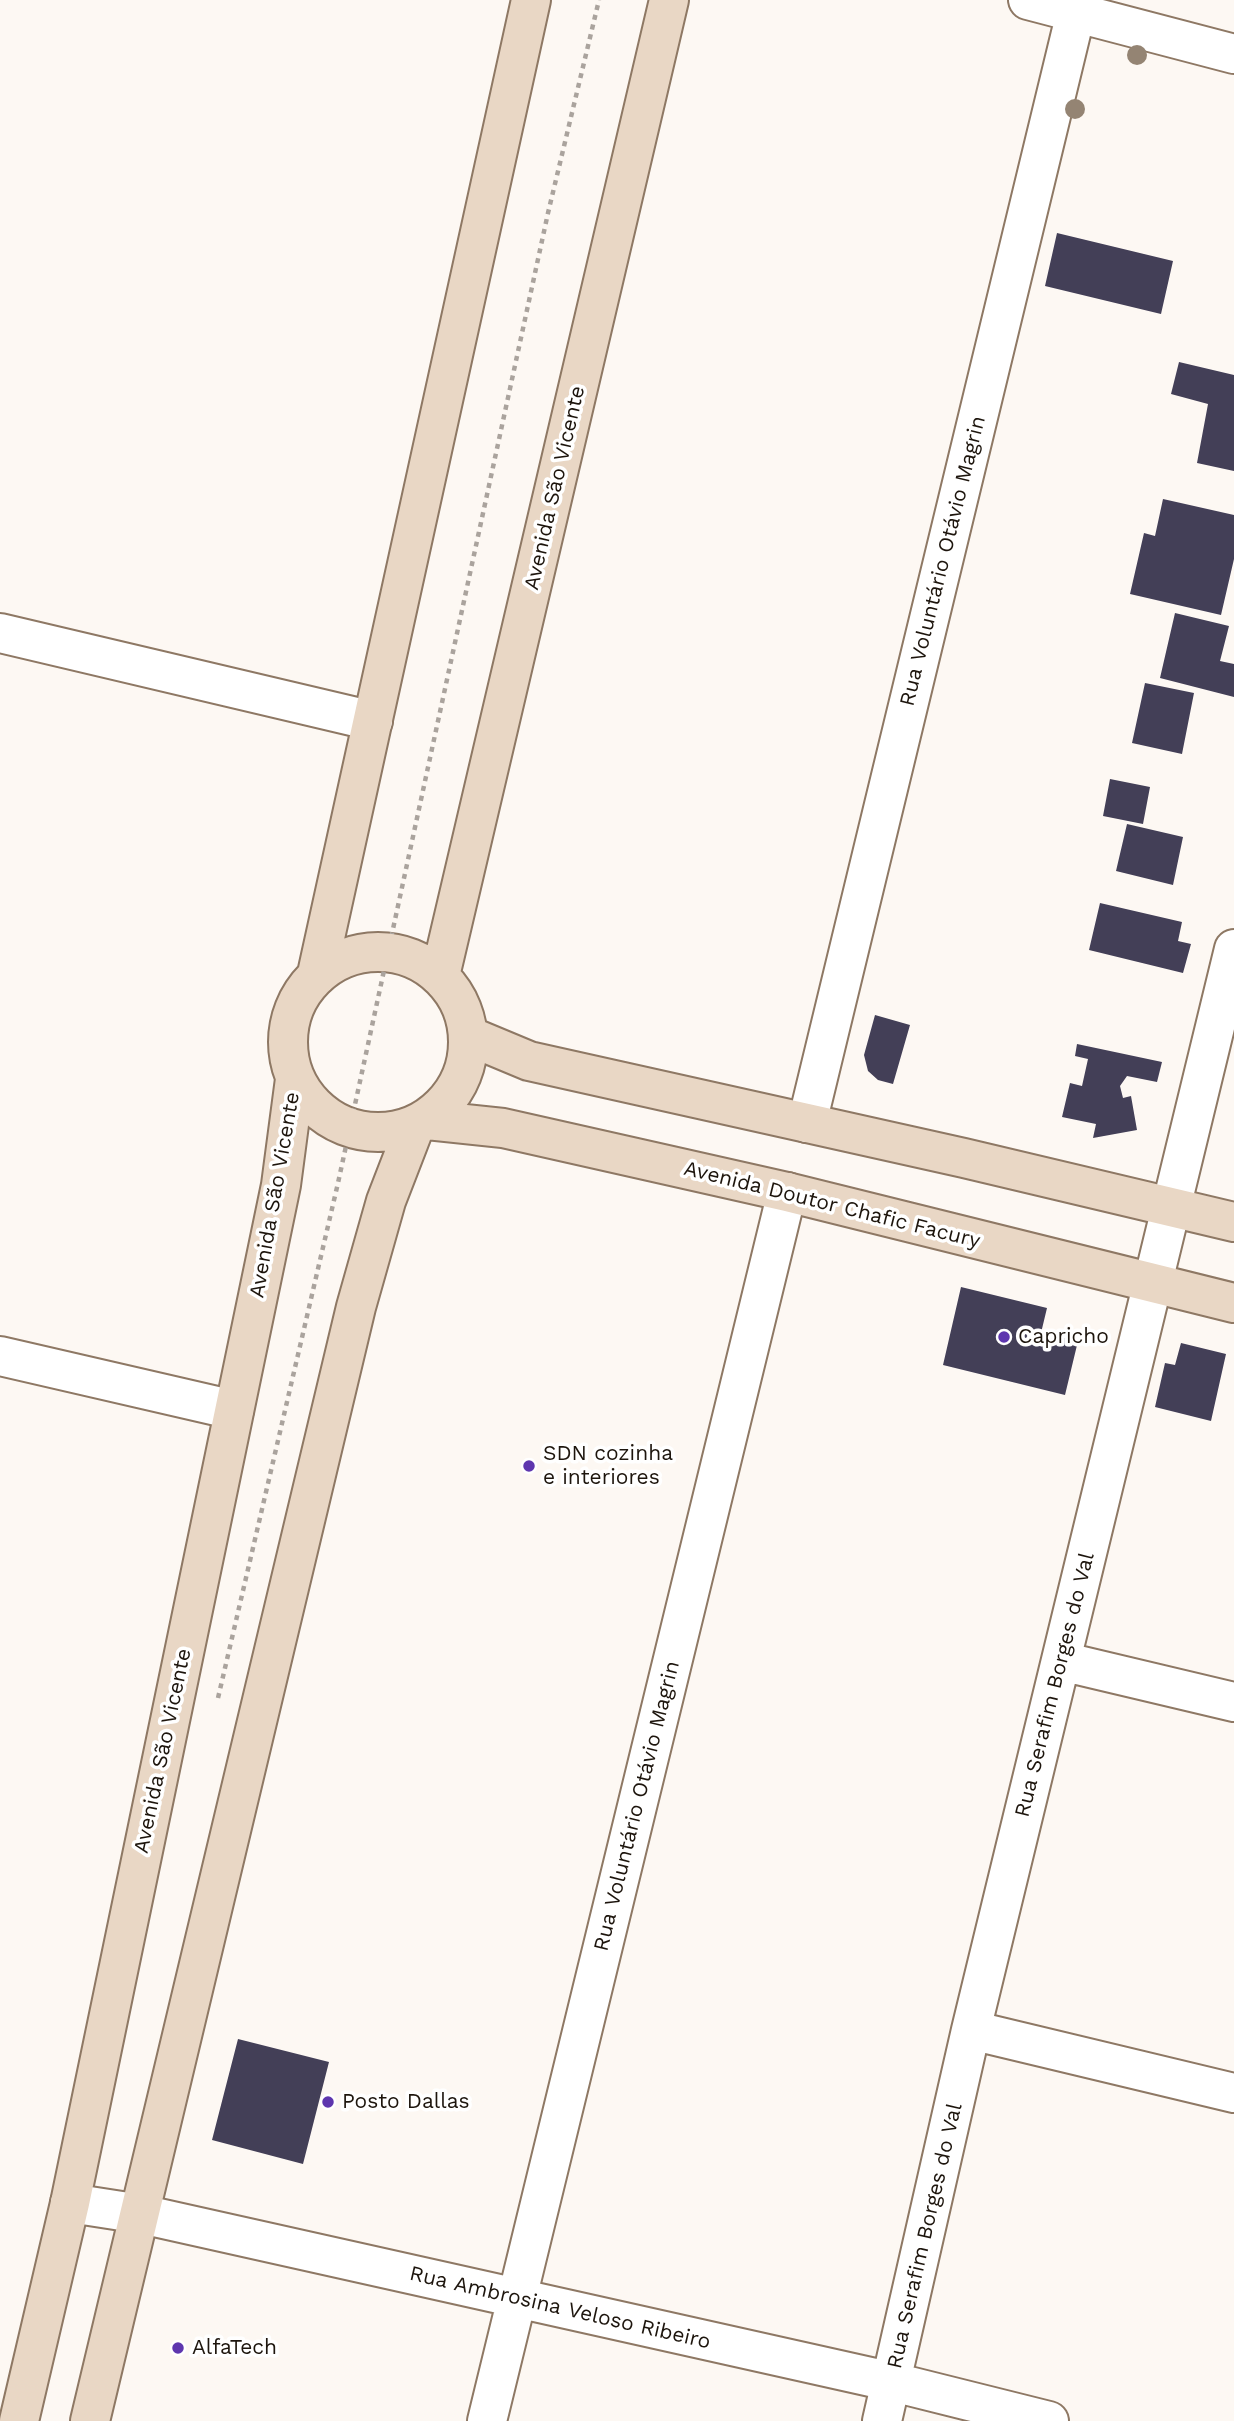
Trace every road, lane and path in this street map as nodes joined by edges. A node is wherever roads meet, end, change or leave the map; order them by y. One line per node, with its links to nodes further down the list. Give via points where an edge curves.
1 (531, 0): 8 (main road)
2 (599, 0): 10 (path, via 548,213)
3 (669, 0): 12 (main road, Avenida São Vicente)
4 (1028, 0): 5 (street)
5 (1078, 6): 6 (street); 16 (street, Rua Voluntário Otávio Magrin)
6 (1234, 54)
7 (0, 633): 8 (street)
8 (373, 721): 11 (main road)
9 (1234, 950): 19 (street, Rua Serafim Borges do Val)
10 (388, 951): 11 (main road, via 338,960); 12 (main road, via 416,960); 17 (path)
11 (317, 974): 14 (main road, via 299,997 289,1023 288,1052)
12 (440, 976): 13 (main road, via 455,993)
13 (469, 1036): 15 (main road, via 459,1084 445,1104); 16 (main road, via 528,1061)
14 (295, 1079): 17 (main road, via 327,1118); 24 (main road, Avenida São Vicente, via 281,1185)
15 (421, 1123): 17 (main road, Avenida Doutor Chafic Facury, via 394,1132); 18 (main road, Avenida Doutor Chafic Facury, via 503,1128); 31 (main road, via 386,1202 356,1307)
16 (807, 1123): 19 (main road)
17 (350, 1129): 27 (path)
18 (787, 1192): 21 (main road, Avenida Doutor Chafic Facury); 32 (street, Rua Voluntário Otávio Magrin)
19 (1170, 1207): 20 (main road); 21 (street, Rua Serafim Borges do Val)
20 (1234, 1222)
21 (1151, 1283): 22 (main road, Avenida Doutor Chafic Facury); 25 (street, Rua Serafim Borges do Val)
22 (1234, 1303)
23 (0, 1356): 24 (street)
24 (234, 1410): 30 (main road, Avenida São Vicente)
25 (1061, 1661): 26 (street); 28 (street, Rua Serafim Borges do Val)
26 (1234, 1702)
27 (216, 1706)
28 (971, 2030): 29 (street); 33 (street, Rua Serafim Borges do Val)
29 (1234, 2094)
30 (70, 2203): 31 (street, Rua Ambrosina Veloso Ribeiro); 34 (main road, Avenida São Vicente)
31 (141, 2214): 32 (street, Rua Ambrosina Veloso Ribeiro); 35 (main road)
32 (516, 2298): 33 (street, Rua Ambrosina Veloso Ribeiro); 36 (street, Rua Voluntário Otávio Magrin)
33 (893, 2382): 37 (street, Rua Serafim Borges do Val); 38 (street, Rua Ambrosina Veloso Ribeiro)
34 (19, 2421)
35 (90, 2421)
36 (487, 2421)
37 (882, 2421)
38 (1049, 2421)

